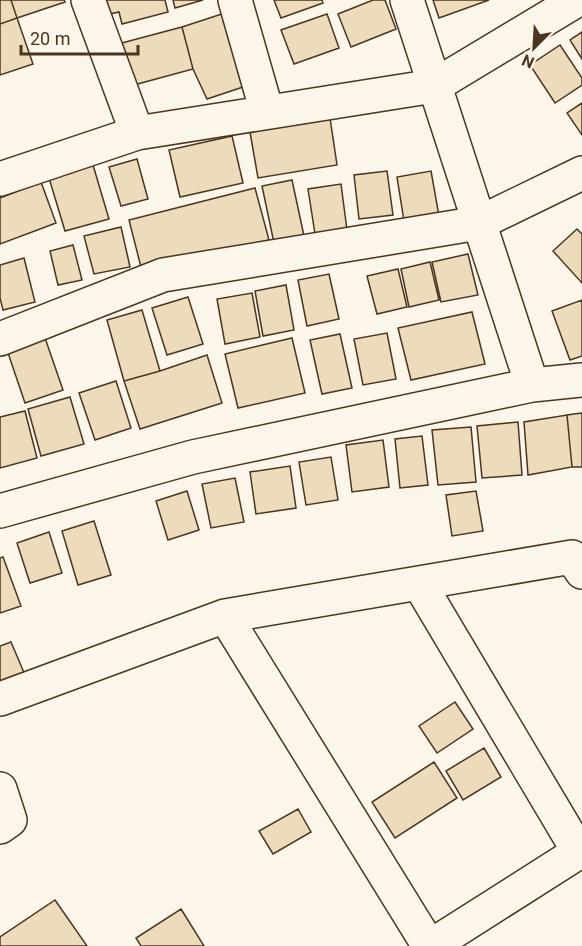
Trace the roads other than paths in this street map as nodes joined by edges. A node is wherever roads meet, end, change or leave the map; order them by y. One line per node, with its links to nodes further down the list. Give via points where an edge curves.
1 (88, 0): 7 (street)
2 (235, 0): 6 (street)
3 (407, 0): 5 (street)
4 (576, 0): 5 (street)
5 (434, 86): 6 (street); 10 (street)
6 (267, 112): 7 (street)
7 (137, 133): 9 (street)
8 (582, 173): 10 (street)
9 (0, 180)
10 (479, 223): 11 (street, via 163,275); 13 (street)
11 (0, 339)
12 (582, 380): 13 (street)
13 (532, 385): 14 (street, via 193,457)
14 (0, 511)
15 (582, 572): 16 (street, via 572,557)
16 (419, 583): 17 (street); 21 (street)
17 (225, 616): 18 (street); 22 (street)
18 (0, 699)
19 (0, 789): 20 (street, via 10,820)
20 (0, 827)
21 (581, 851): 22 (street)
22 (430, 946)

